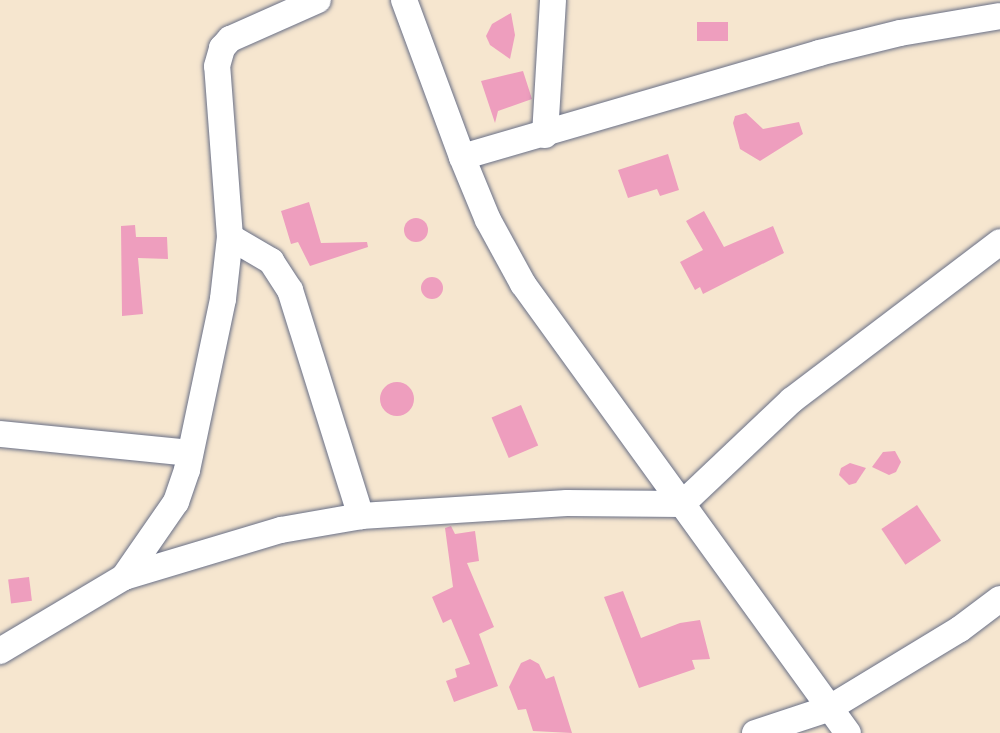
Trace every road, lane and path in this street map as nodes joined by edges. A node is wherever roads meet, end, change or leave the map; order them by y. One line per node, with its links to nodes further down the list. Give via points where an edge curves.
1 (318, 0): 7 (street, via 231,39 222,48 217,66)
2 (404, 0): 6 (street)
3 (554, 0): 5 (street)
4 (1000, 16): 5 (street, via 900,33 819,53)
5 (545, 135): 6 (street)
6 (462, 157): 11 (street, via 488,220 523,284)
7 (230, 237): 10 (street, via 223,299); 12 (street, via 271,261 290,290)
8 (1000, 243): 11 (street, via 792,400)
9 (0, 434): 10 (street)
10 (190, 453): 13 (street, via 176,502)
11 (682, 504): 12 (street, via 567,503); 16 (street, via 724,557)
12 (361, 516): 13 (street, via 232,543)
13 (124, 577): 15 (street)
14 (1000, 599): 16 (street, via 951,635)
15 (0, 651)
16 (828, 709): 17 (street); 18 (street)
17 (755, 733)
18 (848, 733)

